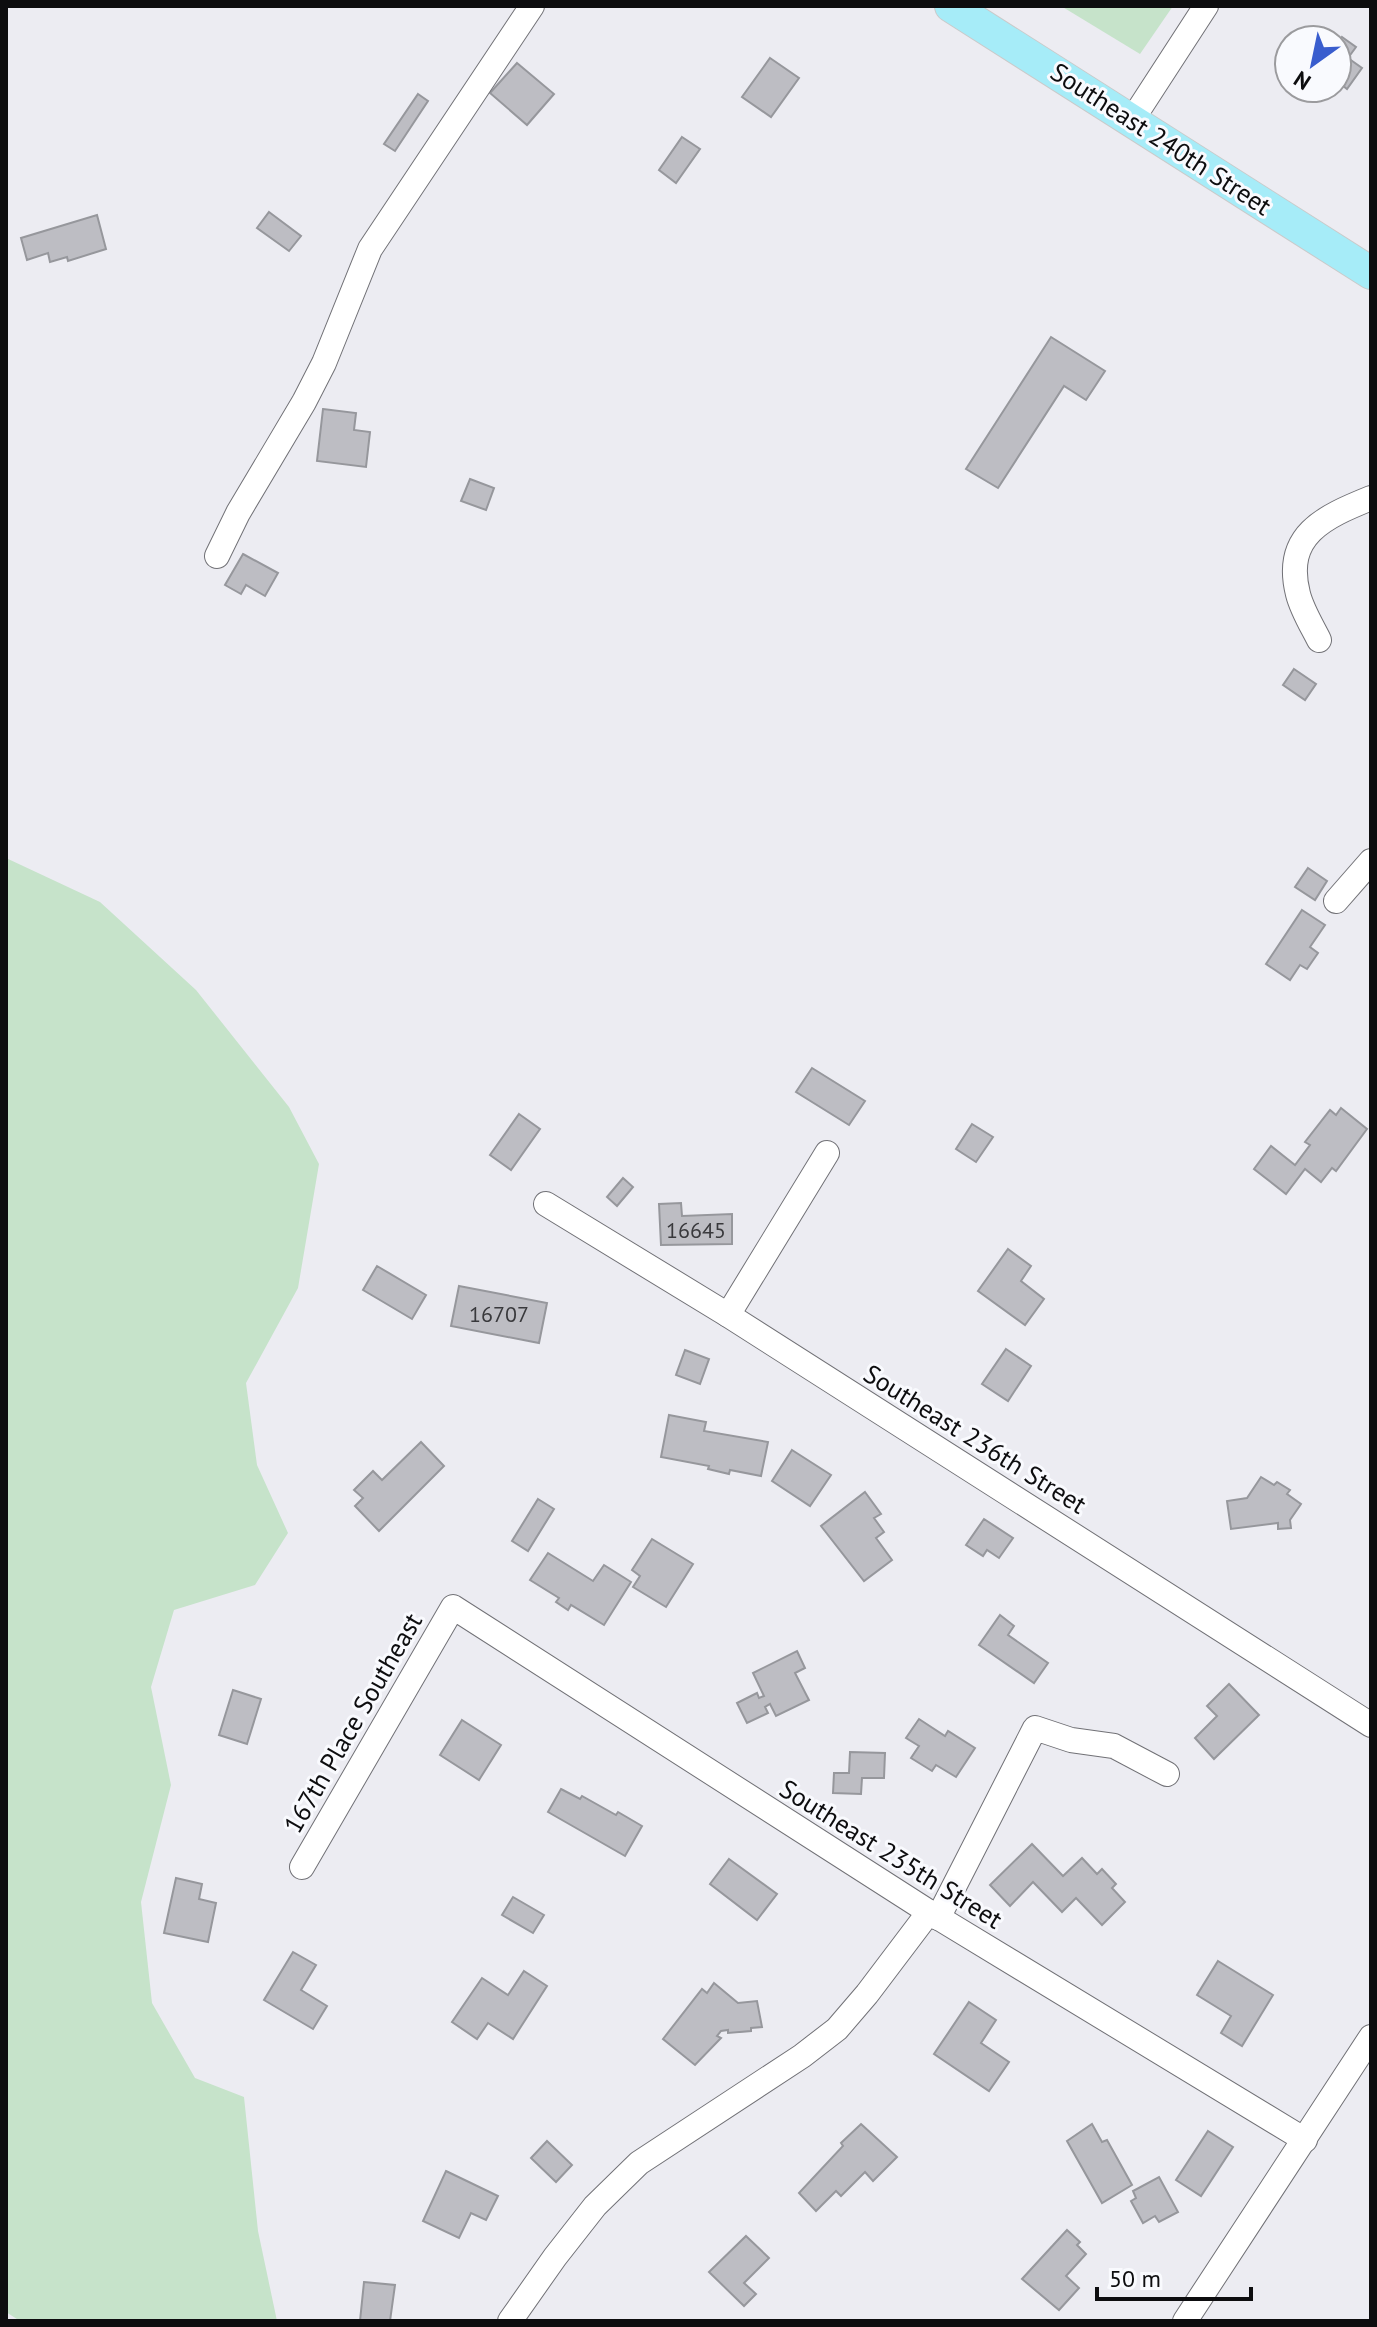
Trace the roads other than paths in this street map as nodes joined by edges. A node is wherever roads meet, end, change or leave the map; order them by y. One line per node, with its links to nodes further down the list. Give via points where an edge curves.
1 (532, 6): 7 (street, via 370,249 324,363)
2 (951, 6): 4 (main road, Southeast 240th Street)
3 (1206, 6): 4 (street)
4 (1132, 120): 5 (main road, Southeast 240th Street)
5 (1371, 273)
6 (1371, 498): 8 (street, via 1329,516 1312,530 1293,560 1298,596)
7 (217, 556)
8 (1319, 640)
9 (1371, 861): 10 (street)
10 (1336, 901)
11 (827, 1153): 13 (street)
12 (546, 1204): 13 (street, Southeast 236th Street)
13 (728, 1315): 15 (street, Southeast 236th Street)
14 (453, 1607): 17 (street, 167th Place Southeast); 18 (street, Southeast 235th Street)
15 (1371, 1725)
16 (1167, 1774): 18 (street, via 1114,1746 1035,1728)
17 (302, 1867)
18 (934, 1915): 20 (street, Southeast 235th Street); 21 (street, via 837,2029 639,2163 595,2206)
19 (1371, 2037): 20 (street)
20 (1305, 2140): 22 (street)
21 (510, 2321)
22 (1185, 2321)

